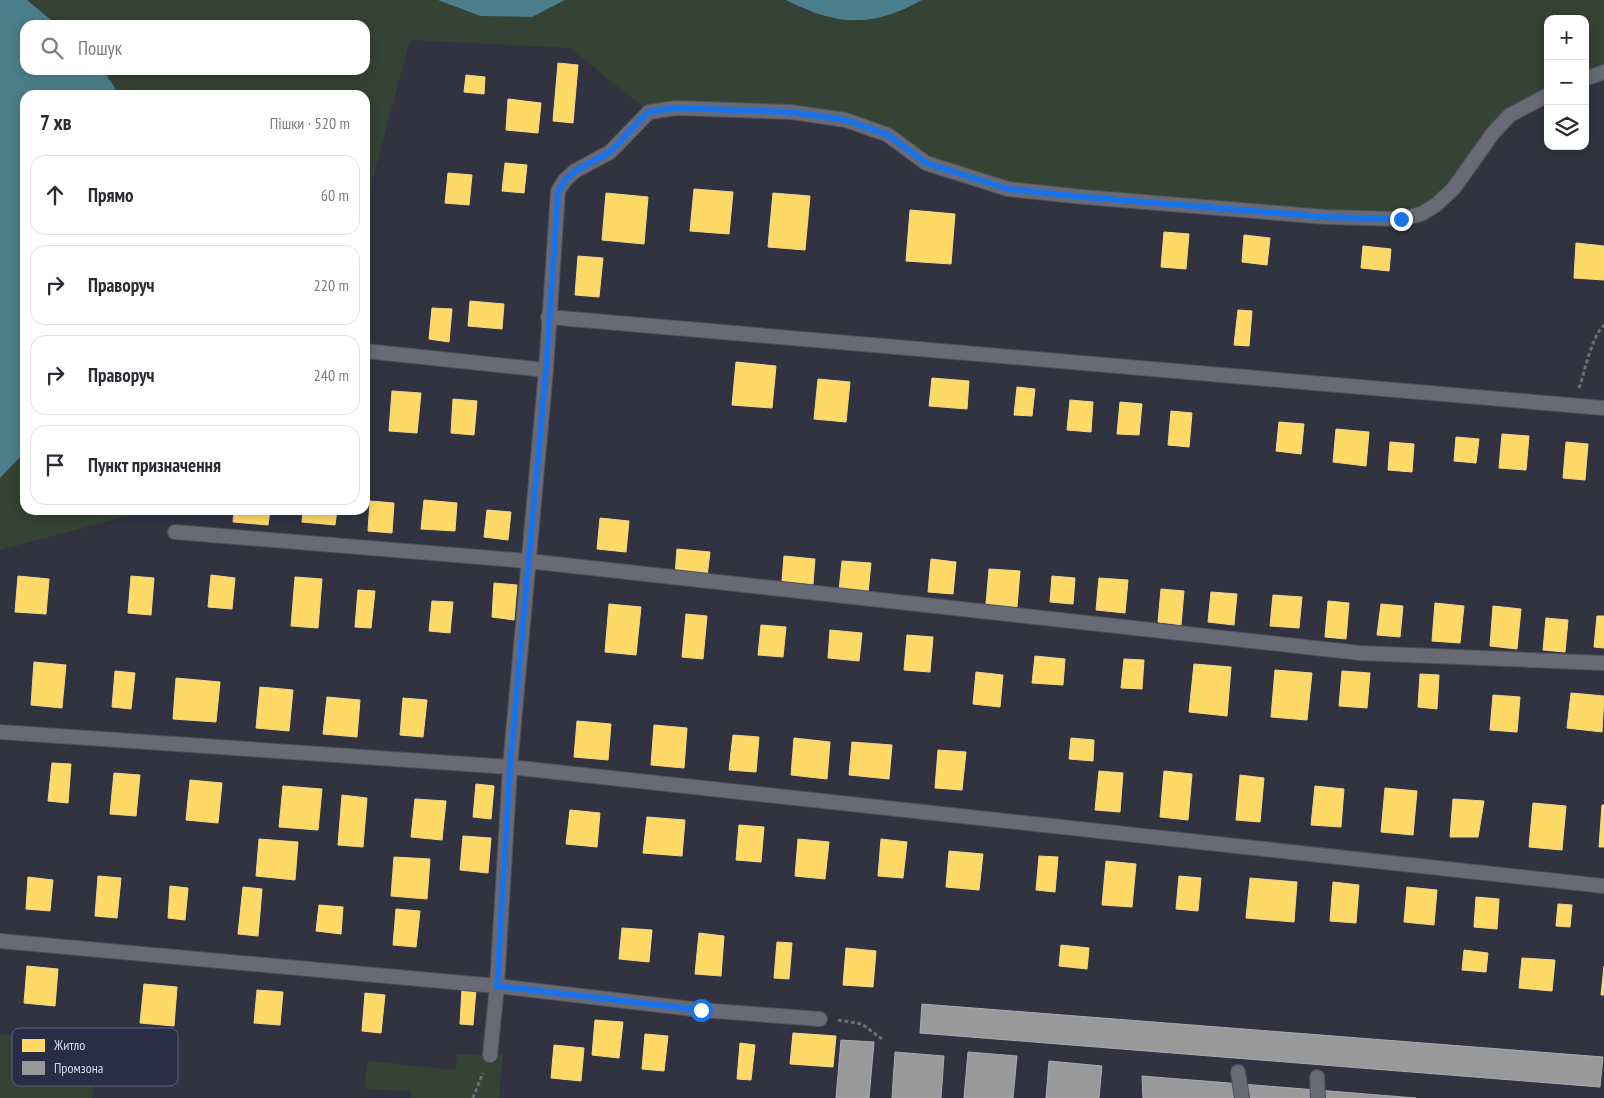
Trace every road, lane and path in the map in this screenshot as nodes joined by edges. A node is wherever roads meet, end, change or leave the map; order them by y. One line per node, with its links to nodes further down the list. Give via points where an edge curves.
1 (1604, 72): 2 (lane)
2 (1589, 78)
3 (1544, 97): 4 (lane, via 1510,116 1493,133 1454,188 1436,204 1421,214 1379,220 1008,189 926,163 888,135 846,120 791,112 676,108 648,112 610,152 575,171 558,192)
4 (548, 317): 7 (lane); 8 (lane)
5 (1604, 325): 8 (path, via 1589,357)
6 (370, 352): 7 (lane)
7 (546, 370): 11 (lane)
8 (1574, 406): 9 (lane)
9 (1604, 408)
10 (176, 532): 11 (lane)
11 (528, 561): 12 (lane, via 1360,653); 14 (lane)
12 (1604, 663)
13 (0, 732): 14 (lane)
14 (510, 767): 15 (lane); 17 (lane)
15 (1604, 886)
16 (0, 941): 17 (lane)
17 (497, 986): 18 (lane, via 701,1010); 20 (lane)
18 (820, 1019): 19 (path, via 862,1024)
19 (882, 1039)
20 (490, 1055): 23 (path)
21 (1238, 1072): 24 (lane)
22 (1316, 1077): 25 (lane)
23 (473, 1098)
24 (1242, 1098)
25 (1318, 1098)

